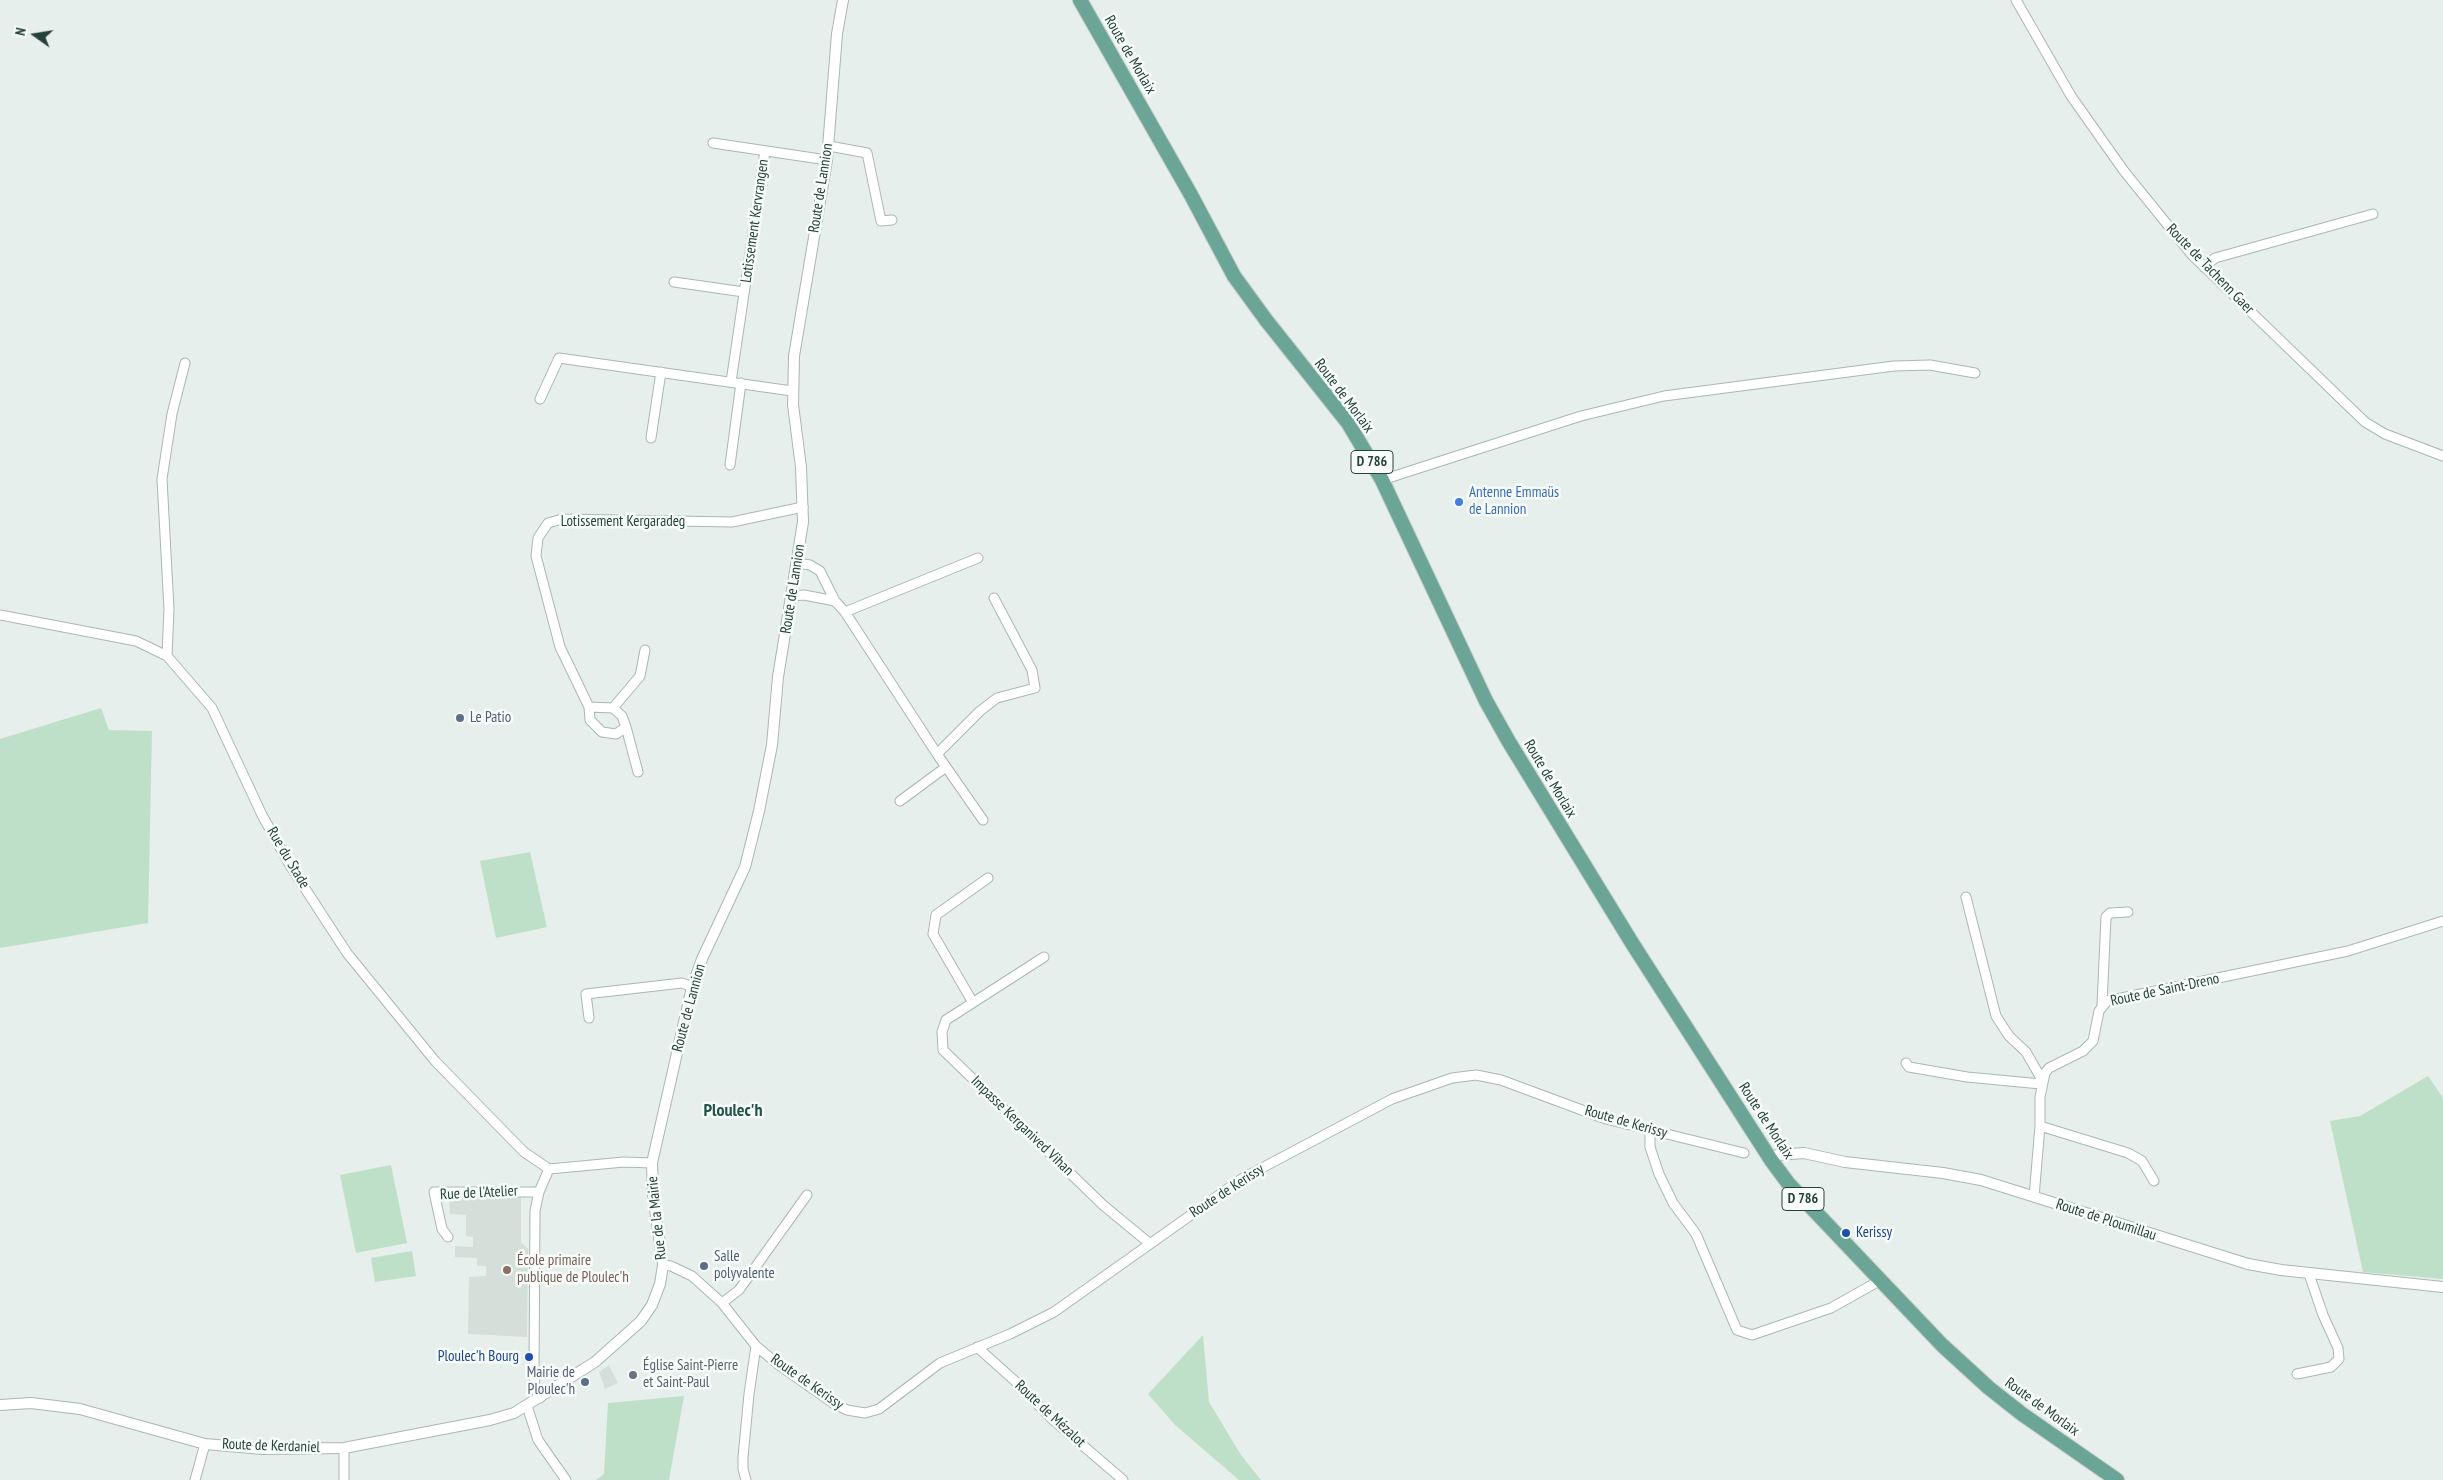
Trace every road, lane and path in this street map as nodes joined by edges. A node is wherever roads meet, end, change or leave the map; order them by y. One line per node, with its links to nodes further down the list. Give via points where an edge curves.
1 (843, 0): 5 (street, Route de Lannion, via 837,34)
2 (1080, 0): 22 (main road, Route de Morlaix / D 786, via 1234,276 1348,423)
3 (2016, 0): 10 (street, Route de Tachenn Gaer, via 2071,96 2124,170)
4 (713, 143): 6 (street, Lotissement Kervrangen)
5 (829, 146): 7 (street, Route de Lannion); 9 (street, via 867,152 881,221)
6 (765, 151): 7 (street, Lotissement Kervrangen); 12 (street, Lotissement Kervrangen)
7 (827, 160): 17 (street, Route de Lannion, via 794,356)
8 (2373, 214): 10 (street, via 2226,254)
9 (892, 220)
10 (2204, 266): 20 (street, Route de Tachenn Gaer, via 2365,422 2385,434)
11 (674, 282): 12 (street, Lotissement Kervrangen)
12 (744, 292): 16 (street, Lotissement Kervrangen)
13 (185, 363): 32 (street, via 172,414 162,479 169,609)
14 (661, 372): 16 (street); 18 (street, via 558,358); 19 (street)
15 (1975, 373): 22 (street, via 1930,365 1894,366 1664,396 1581,416)
16 (736, 383): 17 (street); 21 (street, Lotissement Kervrangen)
17 (792, 391): 23 (street, Route de Lannion, via 802,467)
18 (540, 399)
19 (651, 438)
20 (2443, 456)
21 (730, 465)
22 (1382, 480): 55 (main road, Route de Morlaix / D 786, via 1486,701 1509,742 1632,943)
23 (803, 507): 25 (street, Route de Lannion); 33 (street, Lotissement Kergaradeg, via 732,522 562,519 548,523 538,538 536,556 560,647)
24 (978, 558): 29 (street)
25 (797, 563): 26 (street, Route de Lannion); 28 (street, via 820,571)
26 (792, 596): 28 (street); 46 (street, Route de Lannion, via 778,678 772,745 745,867)
27 (994, 598): 36 (street, via 1032,670 1035,688 997,698)
28 (836, 601): 29 (street)
29 (845, 612): 36 (street)
30 (0, 615): 32 (street, Rue du Stade, via 136,641)
31 (645, 650): 34 (street, via 640,676)
32 (167, 656): 57 (street, Rue du Stade, via 212,708 262,815 291,867 347,953 435,1061 524,1152)
33 (589, 707): 34 (street); 35 (street, Lotissement Kergaradeg, via 590,720 602,732 616,734)
34 (614, 708): 35 (street, via 622,716)
35 (626, 728): 38 (street)
36 (937, 754): 37 (street)
37 (946, 767): 39 (street); 40 (street)
38 (638, 772)
39 (900, 801)
40 (983, 820)
41 (988, 878): 47 (street, via 936,915 933,934)
42 (1966, 897): 51 (street, via 1996,1016 2009,1036 2026,1052)
43 (2128, 912): 48 (street, via 2110,913 2106,917)
44 (2443, 921): 48 (street, Route de Saint-Dreno, via 2354,950 2113,999)
45 (1044, 956): 47 (street)
46 (692, 987): 49 (street, via 682,983 586,994); 56 (street, Route de Lannion)
47 (972, 1001): 63 (street, Impasse Kerganived Vihan, via 946,1020 942,1032 943,1050 1102,1205)
48 (2102, 1005): 51 (street, Route de Saint-Dreno, via 2093,1041 2083,1051 2050,1068)
49 (589, 1018)
50 (1906, 1063): 51 (street, via 1909,1068 1967,1077)
51 (2042, 1082): 52 (street)
52 (2040, 1126): 58 (street, via 2128,1153 2142,1161); 61 (street)
53 (1650, 1130): 54 (street, Route de Kerissy); 63 (street, Route de Kerissy, via 1606,1119 1501,1080 1476,1075 1452,1078 1392,1099 1243,1178); 66 (street, via 1650,1147 1659,1174 1673,1203 1696,1234 1737,1330 1752,1334 1831,1308)
54 (1744, 1153)
55 (1771, 1160): 61 (street, Route de Ploumillau, via 1777,1155 1804,1153 1845,1162 1981,1180); 66 (main road, Route de Morlaix / D 786, via 1788,1183)
56 (652, 1163): 57 (street, via 624,1162); 64 (street, Rue de la Mairie)
57 (549, 1169): 59 (street)
58 (2154, 1181)
59 (539, 1192): 62 (street, Rue de l'Atelier, via 434,1192 442,1229); 72 (street, via 534,1330 535,1389)
60 (807, 1195): 68 (street, via 739,1290)
61 (2034, 1197): 65 (street, Route de Ploumillau, via 2221,1257)
62 (448, 1237)
63 (1149, 1243): 70 (street, Route de Kerissy, via 1054,1312)
64 (663, 1265): 68 (street, Route de Kerissy, via 692,1276); 72 (street, Rue de la Mairie, via 652,1305 641,1321 595,1362)
65 (2309, 1274): 67 (street, Route de Ploumillau); 71 (street, via 2338,1348 2339,1359 2331,1367)
66 (1879, 1281): 82 (main road, Route de Morlaix / D 786, via 1989,1388)
67 (2443, 1287)
68 (722, 1303): 69 (street, Route de Kerissy)
69 (756, 1346): 70 (street, Route de Kerissy, via 833,1403 847,1410 865,1413 885,1406 940,1363); 80 (street, via 743,1457)
70 (977, 1348): 81 (street, Route de Mézalot)
71 (2297, 1374)
72 (540, 1398): 74 (street, Route de Kerdaniel)
73 (0, 1405): 75 (street, Route de Kerdaniel, via 31,1403 80,1409)
74 (527, 1406): 76 (street, Route de Kerdaniel, via 490,1420); 79 (street, via 538,1440)
75 (205, 1444): 76 (street, Route de Kerdaniel); 77 (street)
76 (344, 1448): 78 (street)
77 (195, 1480)
78 (344, 1480)
79 (566, 1480)
80 (746, 1480)
81 (1123, 1480)
82 (2116, 1480)

